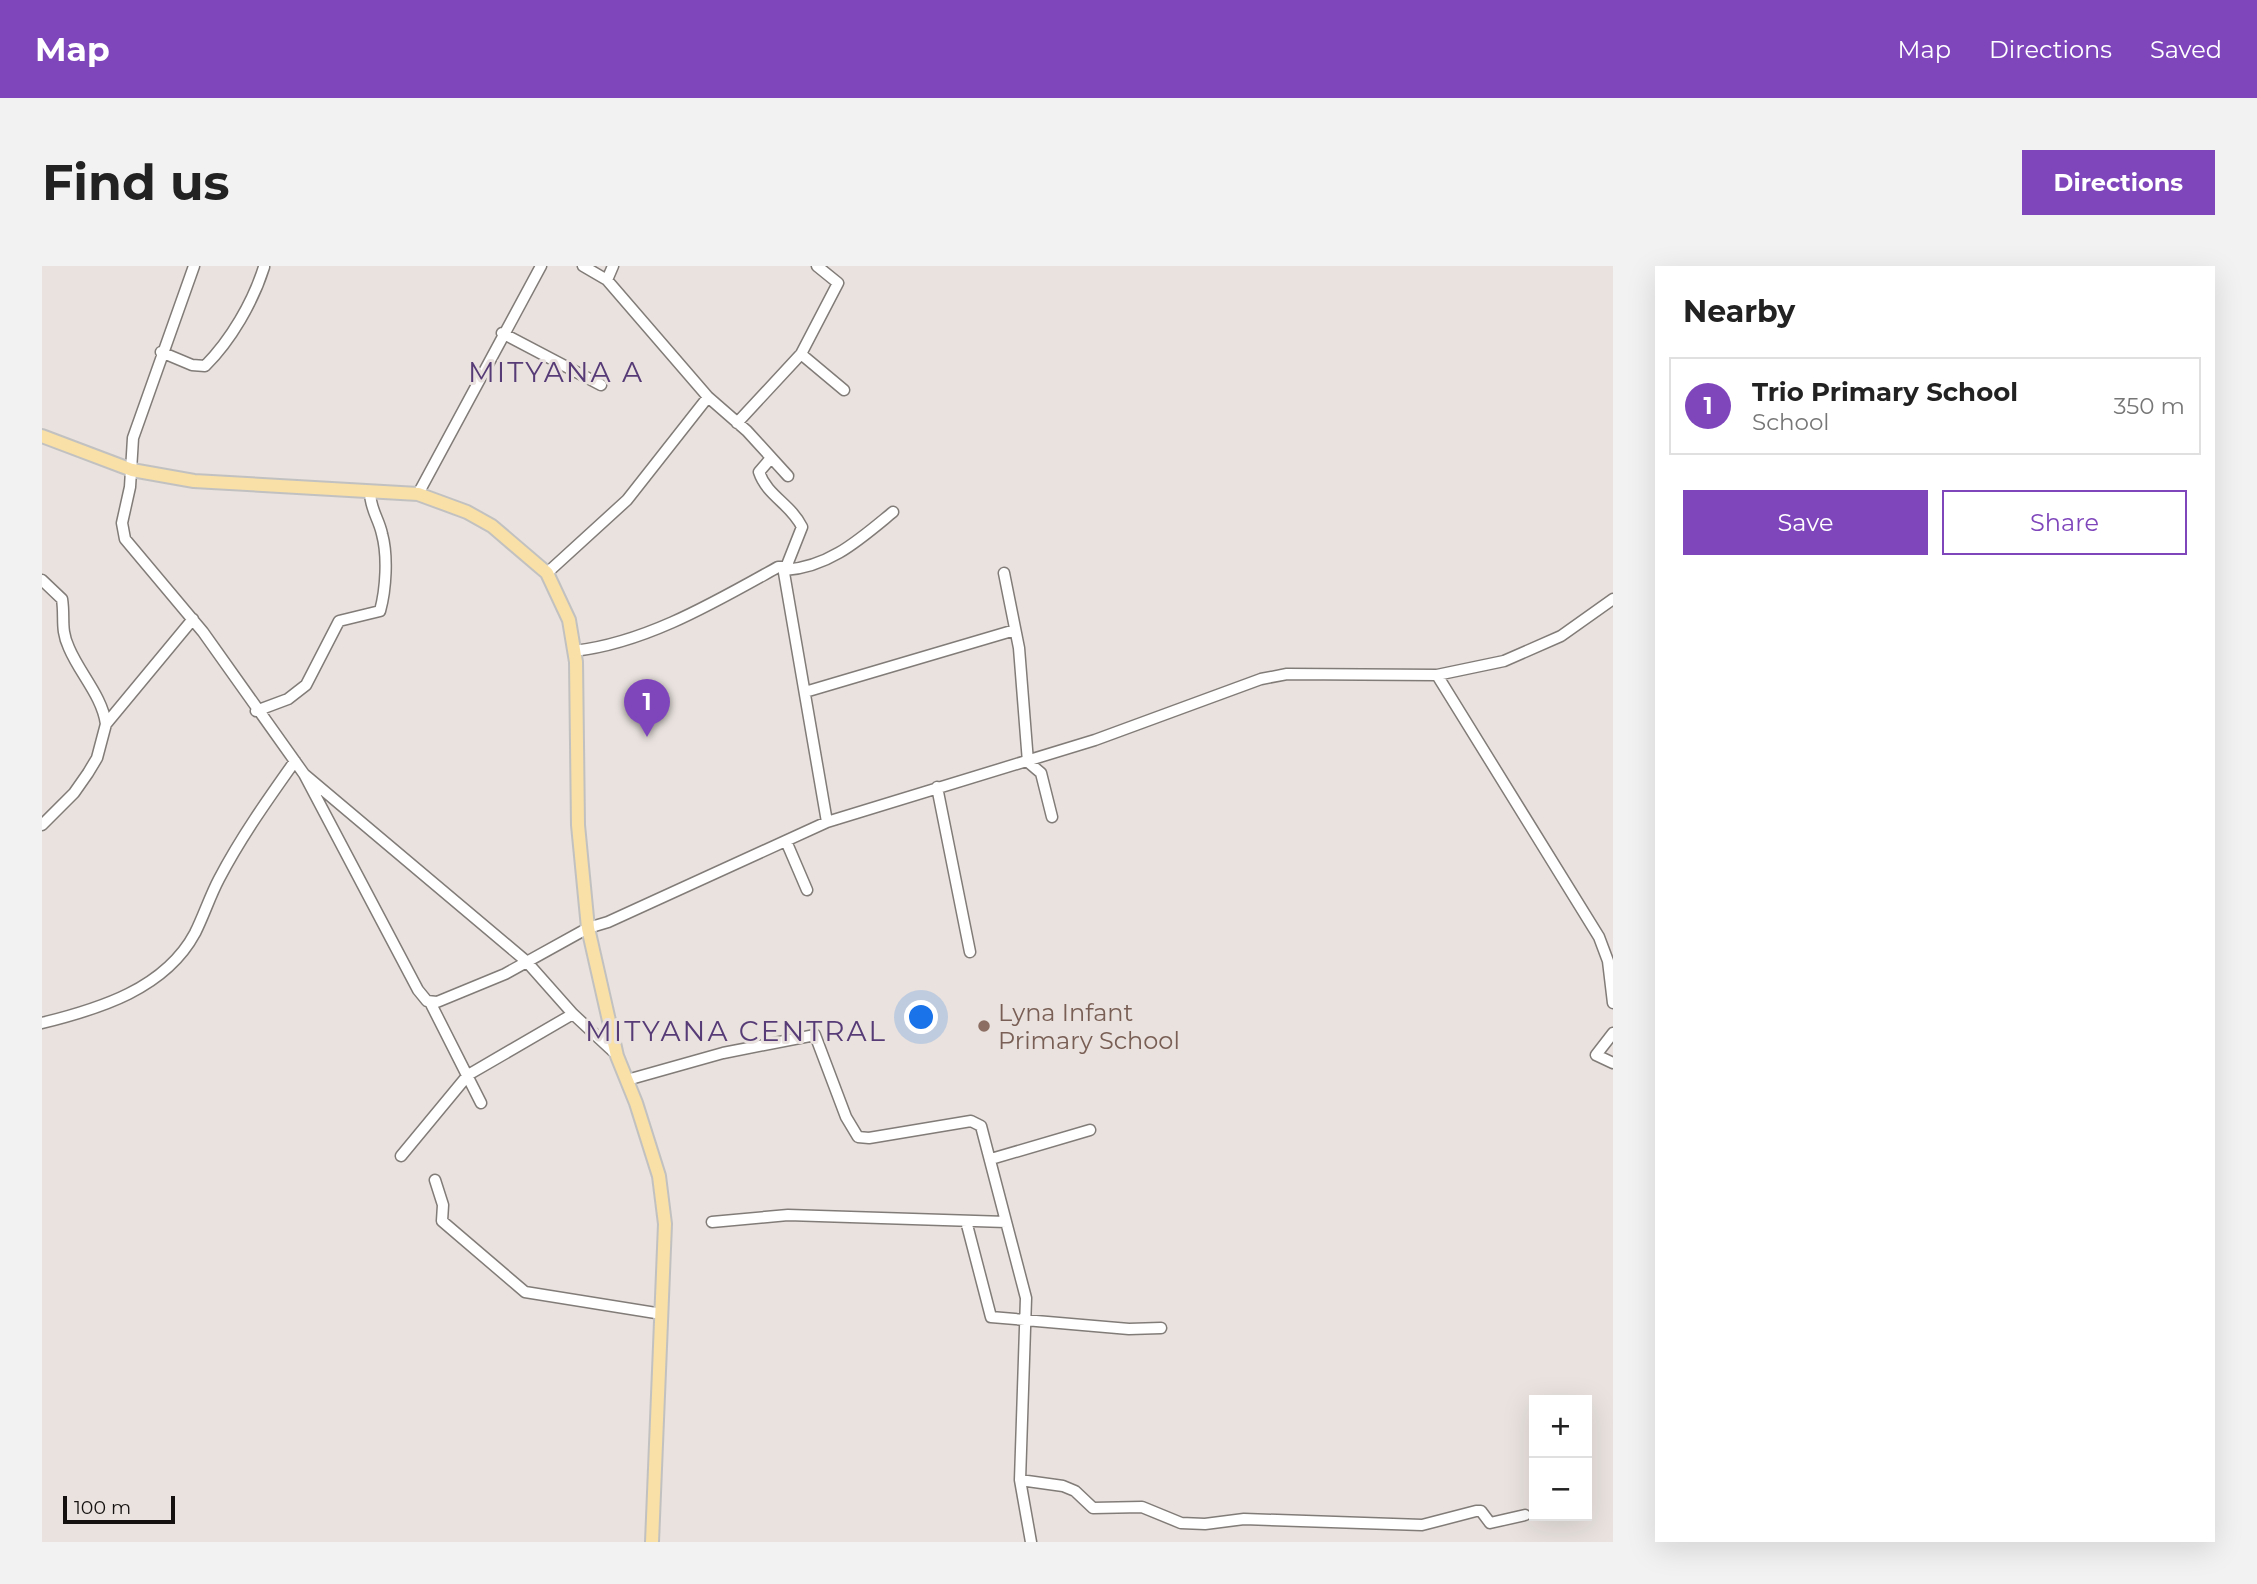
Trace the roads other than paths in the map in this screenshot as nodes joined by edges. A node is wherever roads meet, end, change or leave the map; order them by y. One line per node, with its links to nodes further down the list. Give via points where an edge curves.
1 (194, 266): 9 (street)
2 (541, 266): 8 (street)
3 (583, 266): 7 (street)
4 (613, 266): 7 (street)
5 (817, 266): 10 (street, via 838,283)
6 (264, 267): 9 (street, via 237,323 205,366)
7 (607, 280): 13 (street)
8 (502, 333): 11 (street); 20 (street)
9 (161, 352): 17 (street, via 133,438)
10 (801, 354): 12 (street); 14 (street)
11 (601, 385)
12 (845, 390)
13 (708, 397): 14 (street); 23 (street, via 627,500)
14 (737, 422): 16 (street)
15 (42, 436): 17 (main road)
16 (771, 458): 18 (street); 22 (street, via 759,472 764,488 783,500 802,527)
17 (132, 470): 19 (main road, via 194,481); 27 (street, via 124,535)
18 (789, 476)
19 (370, 492): 20 (main road); 32 (street, via 385,550 380,611 339,621 306,685 288,699)
20 (418, 494): 23 (main road, via 492,526)
21 (893, 512): 22 (street, via 843,552 826,561)
22 (785, 570): 29 (street, via 778,567 716,601 609,647); 31 (street)
23 (547, 573): 29 (main road, via 569,620)
24 (1004, 573): 28 (street)
25 (42, 580): 33 (street, via 62,599 61,628)
26 (1612, 604): 30 (street, via 1529,652)
27 (193, 620): 32 (street); 33 (street)
28 (1015, 630): 31 (street); 35 (street)
29 (574, 651): 43 (main road, via 578,825)
30 (1437, 675): 35 (street, via 1273,676); 47 (street, via 1599,937 1608,961)
31 (805, 692): 39 (street)
32 (257, 711): 34 (street)
33 (106, 724): 40 (street, via 88,773)
34 (295, 761): 36 (street); 49 (street, via 238,845 194,933 170,964 116,1001)
35 (1028, 762): 37 (street); 38 (street, via 1041,773)
36 (304, 774): 45 (street); 46 (street, via 418,990)
37 (937, 787): 39 (street); 44 (street)
38 (1052, 817)
39 (827, 822): 41 (street)
40 (42, 825)
41 (786, 841): 42 (street); 43 (street)
42 (807, 890)
43 (588, 928): 45 (street); 51 (main road)
44 (970, 953)
45 (526, 961): 46 (street); 48 (street)
46 (430, 1002): 53 (street)
47 (1613, 1003)
48 (573, 1014): 51 (street); 53 (street)
49 (42, 1023)
50 (1613, 1033): 52 (street, via 1596,1055)
51 (617, 1056): 54 (main road)
52 (1613, 1063)
53 (468, 1075): 55 (street); 57 (street)
54 (627, 1080): 58 (street, via 723,1053 815,1035 858,1137 977,1122); 63 (main road, via 659,1176 665,1224)
55 (481, 1103)
56 (1090, 1130): 58 (street)
57 (401, 1156)
58 (991, 1159): 62 (street)
59 (435, 1180): 63 (street, via 443,1205 442,1221 519,1288)
60 (966, 1221): 61 (street, via 788,1215); 62 (street); 64 (street, via 988,1315)
61 (712, 1222)
62 (1006, 1222): 64 (street, via 1026,1298)
63 (662, 1314): 68 (main road)
64 (1025, 1322): 65 (street); 66 (street)
65 (1161, 1328)
66 (1020, 1480): 67 (street, via 1063,1486 1093,1508 1142,1507 1181,1522 1205,1524 1244,1518 1422,1525 1479,1511 1490,1523); 69 (street)
67 (1525, 1515)
68 (652, 1542)
69 (1031, 1542)

